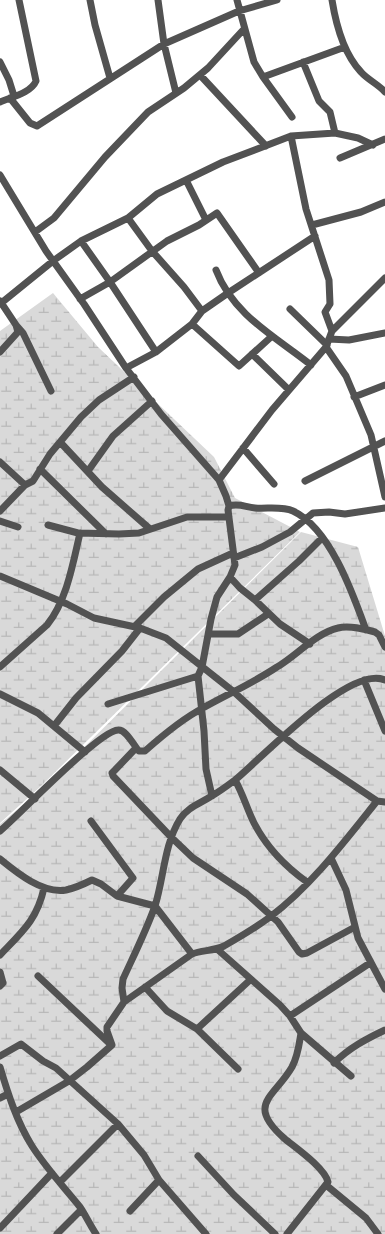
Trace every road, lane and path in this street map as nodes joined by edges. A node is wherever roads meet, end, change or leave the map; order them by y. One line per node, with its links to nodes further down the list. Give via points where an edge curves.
1 (19, 0): 18 (street, via 36,81 25,92)
2 (90, 0): 15 (street)
3 (158, 0): 9 (street)
4 (237, 0): 7 (street)
5 (277, 0): 7 (street)
6 (332, 0): 10 (street)
7 (239, 11): 8 (street); 9 (street)
8 (244, 29): 13 (street); 14 (street)
9 (164, 44): 15 (street); 17 (street)
10 (345, 47): 12 (street); 16 (street, via 361,72)
11 (0, 62): 18 (street, via 9,80)
12 (303, 62): 14 (street); 21 (street, via 319,101 330,112)
13 (200, 75): 17 (street); 25 (street)
14 (262, 77): 20 (street)
15 (110, 78): 18 (street, via 37,126 30,123)
16 (385, 92)
17 (176, 94): 33 (street, via 148,112 54,218)
18 (12, 97): 19 (street)
19 (0, 102)
20 (292, 116)
21 (335, 133): 22 (street); 24 (street)
22 (291, 136): 25 (street); 32 (street)
23 (385, 140): 24 (street)
24 (373, 145): 26 (street)
25 (266, 146): 28 (street)
26 (340, 158)
27 (0, 175): 33 (street)
28 (186, 180): 30 (street, via 157,194); 31 (street)
29 (385, 202): 32 (street)
30 (128, 218): 35 (street); 36 (street)
31 (206, 220): 36 (street); 39 (street, via 217,213)
32 (312, 226): 34 (street)
33 (34, 232): 37 (street)
34 (315, 236): 39 (street); 48 (street, via 329,280 330,304 325,312)
35 (81, 240): 37 (street); 41 (street)
36 (152, 251): 41 (street); 46 (street)
37 (53, 261): 43 (street); 44 (street)
38 (216, 270): 42 (street)
39 (258, 273): 42 (street)
40 (385, 278): 48 (street)
41 (110, 282): 43 (street); 54 (street)
42 (228, 293): 46 (street); 51 (street, via 255,324)
43 (80, 299): 57 (street)
44 (0, 303): 50 (street)
45 (290, 309): 52 (street)
46 (202, 311): 47 (street)
47 (192, 324): 54 (street); 55 (street, via 239,366)
48 (332, 331): 52 (street)
49 (385, 333): 52 (street)
50 (20, 334): 53 (street); 60 (street)
51 (272, 337): 55 (street); 56 (street)
52 (328, 344): 56 (street); 62 (street)
53 (0, 352)
54 (156, 352): 57 (street)
55 (252, 354): 61 (street)
56 (311, 365): 61 (street)
57 (126, 368): 58 (street)
58 (134, 377): 63 (street); 65 (street, via 98,400)
59 (385, 385): 62 (street)
60 (51, 390)
61 (289, 390): 67 (street)
62 (354, 397): 66 (street)
63 (152, 402): 70 (street, via 113,436); 71 (street)
64 (385, 441): 66 (street)
65 (60, 442): 69 (street); 70 (street)
66 (375, 446): 72 (street); 75 (street)
67 (243, 448): 71 (street); 73 (street)
68 (0, 462): 74 (street)
69 (40, 469): 74 (street, via 33,481); 86 (street)
70 (88, 471): 84 (street)
71 (219, 480): 76 (street)
72 (305, 481)
73 (274, 484)
74 (24, 485): 78 (street)
75 (385, 497)
76 (229, 506): 79 (street); 80 (street, via 237,504 292,510)
77 (385, 508): 80 (street, via 345,514 313,513)
78 (0, 511)
79 (229, 517): 84 (street, via 187,517); 88 (street)
80 (307, 518): 87 (street); 88 (street, via 290,532 262,547)
81 (0, 521): 83 (street)
82 (48, 525): 85 (street)
83 (18, 527)
84 (150, 529): 86 (street, via 139,533)
85 (80, 532): 86 (street); 92 (street)
86 (106, 534)
87 (322, 538): 91 (street); 95 (street, via 343,570)
88 (234, 556): 90 (street, via 235,565); 94 (street, via 198,569 164,597)
89 (0, 576): 92 (street)
90 (230, 577): 91 (street); 96 (street, via 217,597)
91 (255, 600): 93 (street)
92 (60, 601): 94 (street, via 94,618); 99 (street, via 47,625)
93 (268, 614): 96 (street, via 238,634); 97 (street)
94 (138, 627): 100 (street, via 166,638); 108 (street, via 122,651 76,698)
95 (366, 630): 97 (street, via 344,626 329,630); 98 (street, via 379,635)
96 (209, 634): 100 (street)
97 (310, 644): 104 (street, via 269,673)
98 (385, 647)
99 (0, 667)
100 (202, 667): 101 (street); 104 (street)
101 (198, 676): 106 (street); 107 (street)
102 (364, 680): 103 (street); 109 (street); 110 (street, via 320,707)
103 (385, 680)
104 (234, 692): 107 (street); 110 (street)
105 (0, 694): 108 (street, via 38,713)
106 (108, 704)
107 (202, 708): 111 (street, via 145,751); 115 (street, via 206,768)
108 (54, 726): 112 (street)
109 (385, 731)
110 (283, 737): 114 (street); 117 (street)
111 (136, 748): 112 (street, via 123,732 117,730 98,740); 121 (street, via 112,773)
112 (85, 752): 116 (street)
113 (0, 770): 116 (street)
114 (235, 780): 115 (street); 124 (street, via 255,825 283,863)
115 (212, 796): 121 (street, via 184,813)
116 (35, 799): 120 (street)
117 (377, 801): 118 (street); 122 (street)
118 (385, 802)
119 (91, 821): 126 (street, via 133,878)
120 (0, 831)
121 (171, 837): 127 (street); 128 (street)
122 (331, 858): 124 (street); 129 (street, via 346,890)
123 (0, 859): 125 (street)
124 (307, 882): 128 (street)
125 (44, 888): 126 (street, via 64,890 92,880); 132 (street, via 35,916)
126 (117, 896): 127 (street)
127 (154, 906): 131 (street); 140 (street, via 123,979)
128 (271, 916): 129 (street, via 302,954); 130 (street)
129 (355, 927): 133 (street)
130 (217, 949): 131 (street); 136 (street)
131 (192, 954): 138 (street)
132 (0, 955)
133 (370, 963): 139 (street); 141 (street)
134 (0, 972): 137 (street, via 3,983)
135 (38, 976): 145 (street)
136 (250, 980): 141 (street); 142 (street)
137 (0, 986)
138 (145, 987): 140 (street); 142 (street, via 167,1011)
139 (385, 989)
140 (124, 1002): 145 (street, via 107,1027)
141 (290, 1016): 144 (street)
142 (197, 1029): 149 (street)
143 (385, 1030): 147 (street, via 364,1040)
144 (300, 1033): 147 (street); 160 (street, via 296,1058 267,1098 265,1114 282,1136 324,1172)
145 (112, 1045): 151 (street)
146 (0, 1056): 151 (street, via 21,1044)
147 (334, 1063): 150 (street)
148 (0, 1066): 152 (street)
149 (238, 1069)
150 (351, 1076)
151 (69, 1081): 154 (street); 155 (street)
152 (8, 1094): 153 (street); 154 (street)
153 (0, 1098)
154 (16, 1112): 157 (street, via 33,1146)
155 (118, 1124): 158 (street, via 144,1155); 159 (street)
156 (198, 1156): 167 (street)
157 (52, 1173): 159 (street); 163 (street)
158 (159, 1180): 162 (street); 166 (street)
159 (60, 1182): 161 (street)
160 (326, 1185): 168 (street); 169 (street, via 366,1218)
161 (81, 1210): 164 (street); 165 (street)
162 (130, 1211)
163 (1, 1223)
164 (95, 1233)
165 (57, 1234)
166 (206, 1234)
167 (275, 1234)
168 (287, 1234)
169 (378, 1234)

